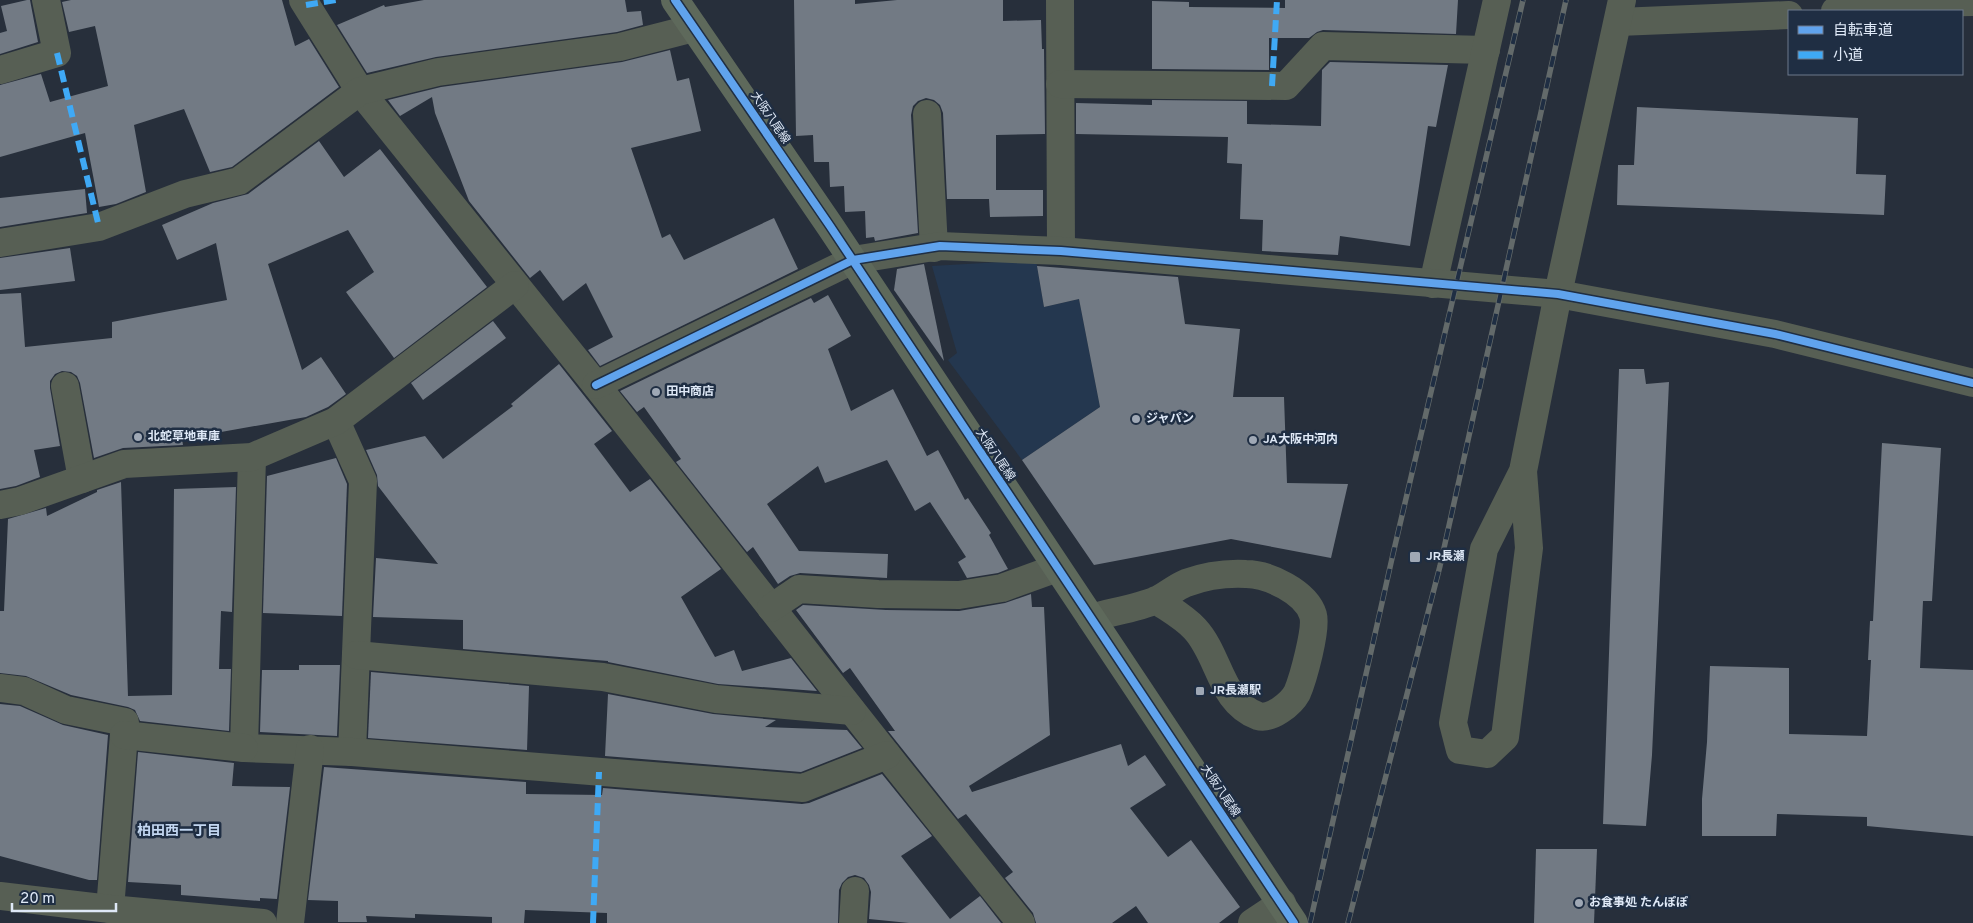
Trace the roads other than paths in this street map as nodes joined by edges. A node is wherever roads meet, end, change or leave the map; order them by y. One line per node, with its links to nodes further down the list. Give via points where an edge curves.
1 (46, 0): 12 (street, via 57,53)
2 (303, 0): 14 (street)
3 (675, 0): 10 (main road, 大阪八尾線)
4 (1060, 0): 13 (street)
5 (1497, 0): 11 (street)
6 (1973, 2): 7 (street, via 1874,4)
7 (1841, 10)
8 (1620, 11): 9 (street); 22 (street)
9 (1788, 15)
10 (694, 28): 14 (street, via 620,47 438,72); 19 (main road, 大阪八尾線)
11 (1486, 50): 13 (street, via 1322,46 1286,86); 20 (street)
12 (0, 70)
13 (1060, 84): 18 (street)
14 (360, 91): 16 (street, via 239,181 185,194 99,228); 21 (street)
15 (927, 114): 17 (street)
16 (0, 243)
17 (934, 248): 18 (street); 19 (street)
18 (1061, 251): 20 (street)
19 (853, 260): 24 (street); 31 (main road, 大阪八尾線)
20 (1433, 284): 22 (street)
21 (515, 285): 24 (street); 26 (street)
22 (1558, 294): 23 (street, via 1775,334); 28 (street)
23 (1973, 383)
24 (596, 385): 33 (street)
25 (66, 386): 29 (street)
26 (336, 421): 27 (street); 35 (street, via 363,481)
27 (252, 457): 29 (street, via 124,464); 39 (street)
28 (1524, 471): 28 (street, via 1529,548 1506,737 1487,754 1460,750 1452,723 1484,549)
29 (82, 479): 30 (street)
30 (0, 505)
31 (1057, 568): 33 (street, via 1002,588 958,595 799,589); 34 (main road, 大阪八尾線)
32 (1156, 600): 32 (street, via 1186,583 1217,575 1248,574 1284,584 1302,597 1313,616 1312,639 1296,694 1280,712 1273,714 1260,717 1240,707 1222,681 1196,630); 34 (street)
33 (771, 608): 37 (street)
34 (1091, 618): 46 (main road, 大阪八尾線)
35 (356, 655): 37 (street, via 604,677 716,700); 41 (street)
36 (0, 688): 38 (street, via 24,692 66,710 125,722)
37 (852, 711): 42 (street)
38 (124, 735): 39 (street); 45 (street)
39 (244, 748): 40 (street)
40 (310, 749): 41 (street); 48 (street)
41 (352, 752): 42 (street, via 803,788)
42 (887, 755): 50 (street)
43 (856, 891): 49 (street)
44 (0, 896): 45 (street)
45 (110, 909): 47 (street)
46 (1288, 913): 51 (street)
47 (263, 923)
48 (290, 923)
49 (853, 923)
50 (1021, 923)
51 (1252, 923)

